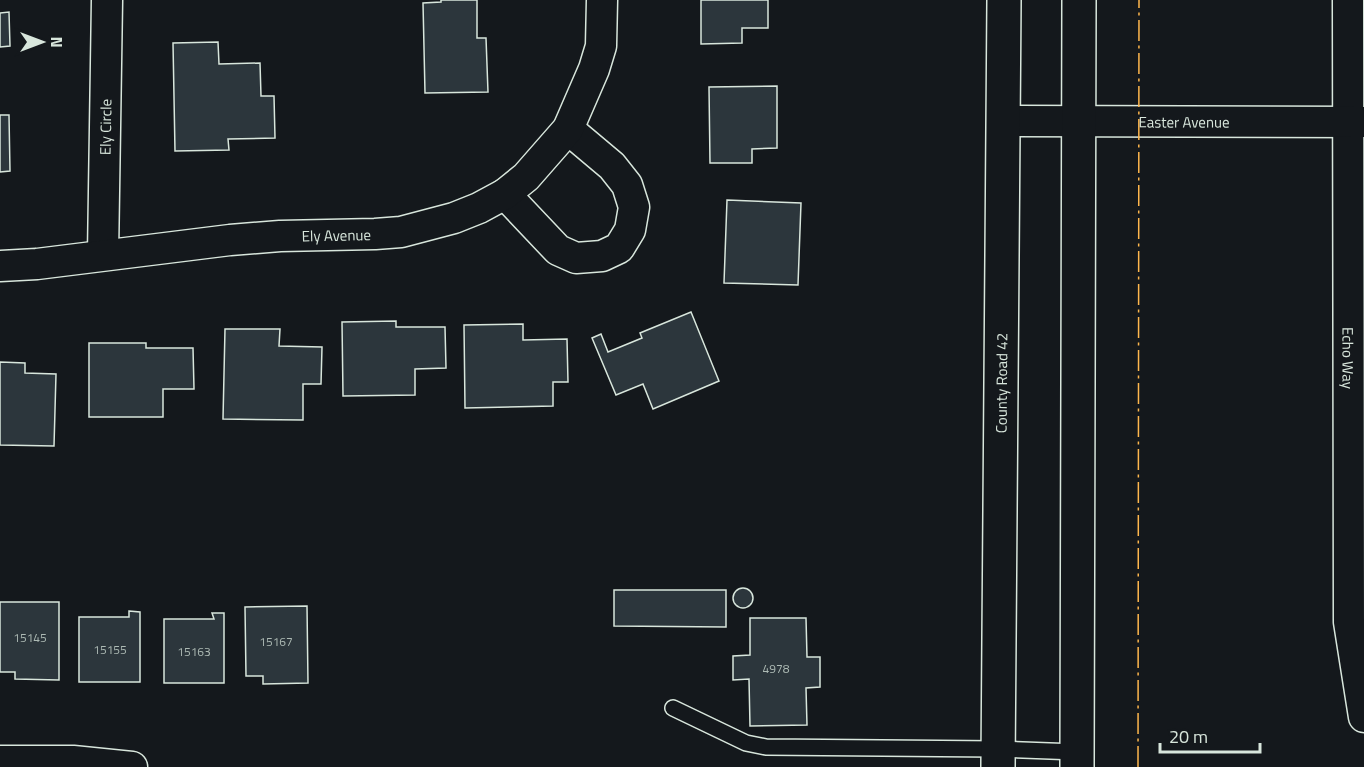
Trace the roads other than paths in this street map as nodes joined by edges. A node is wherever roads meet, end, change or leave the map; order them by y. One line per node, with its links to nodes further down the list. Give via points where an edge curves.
1 (107, 0): 11 (street, Ely Circle)
2 (602, 0): 9 (street, Ely Avenue, via 601,46 596,66)
3 (1004, 0): 6 (highway, County Road 42)
4 (1079, 0): 7 (highway)
5 (1348, 0): 8 (street, Echo Way)
6 (1004, 121): 7 (street, Easter Avenue); 15 (highway, County Road 42)
7 (1080, 122): 8 (street, Easter Avenue); 16 (highway)
8 (1356, 122): 14 (street, Echo Way, via 1349,622)
9 (568, 129): 10 (street, Ely Avenue, via 538,165); 10 (street, via 612,166 627,185 634,207 630,230 619,248 602,256 576,258 558,250)
10 (505, 194): 11 (street, Ely Avenue, via 454,218 401,232 280,236)
11 (103, 255): 12 (street, Ely Avenue)
12 (0, 266)
13 (673, 708): 15 (lane, via 746,743 766,747)
14 (1364, 717)
15 (998, 758): 16 (lane)
16 (1077, 759)
17 (0, 761): 18 (street, via 73,761)
18 (132, 767)

